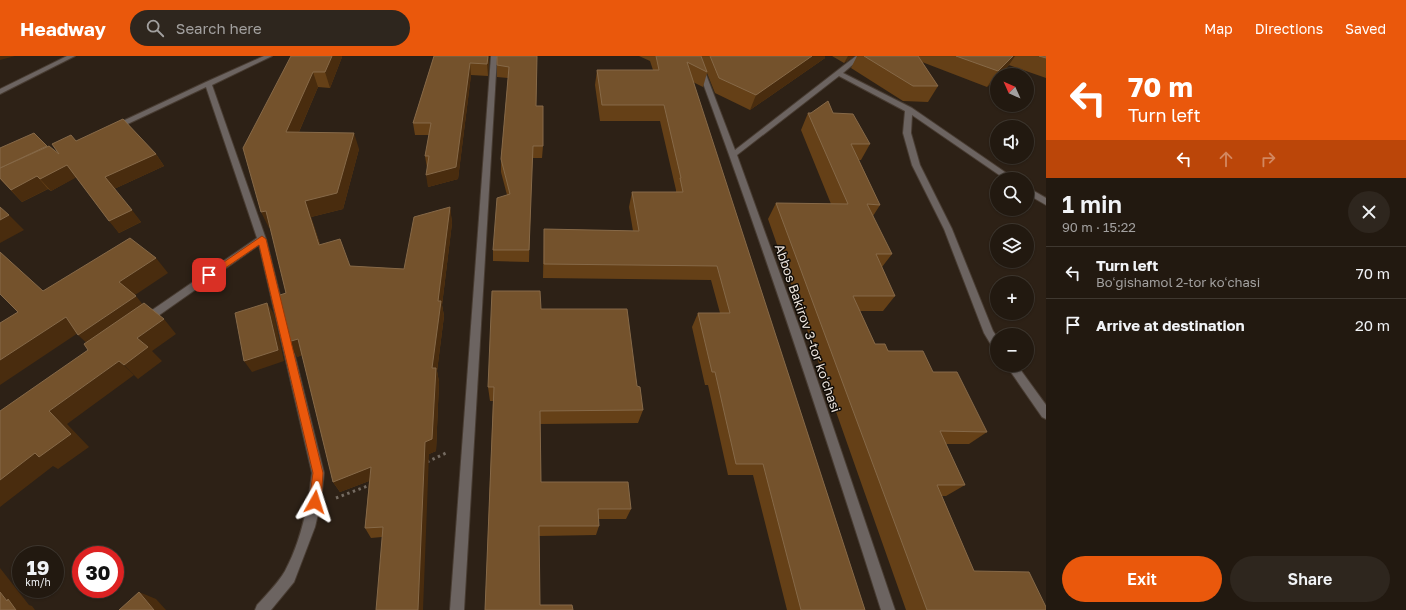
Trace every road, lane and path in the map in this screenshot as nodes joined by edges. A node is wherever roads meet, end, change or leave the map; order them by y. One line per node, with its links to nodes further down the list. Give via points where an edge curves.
1 (72, 56): 8 (street)
2 (269, 56): 7 (street)
3 (494, 56): 20 (street)
4 (696, 56): 11 (street, Abbos Bakirov 3-tor koʻchasi)
5 (860, 56): 6 (street)
6 (838, 73): 9 (street); 11 (street)
7 (208, 83): 10 (street); 15 (street)
8 (0, 92)
9 (909, 110): 12 (street); 17 (street, via 907,133 916,165 948,229)
10 (110, 129)
11 (734, 154): 26 (street, Abbos Bakirov 3-tor koʻchasi, via 837,452)
12 (1001, 172)
13 (1034, 194): 14 (street)
14 (1046, 202)
15 (262, 239): 16 (street); 23 (street, via 318,473)
16 (137, 325)
17 (990, 334)
18 (1016, 372): 19 (street)
19 (1046, 414)
20 (469, 442): 21 (path); 25 (street)
21 (420, 464)
22 (378, 482): 23 (path)
23 (313, 508): 24 (street, via 309,527 290,577)
24 (262, 610)
25 (457, 610)
26 (888, 610)

